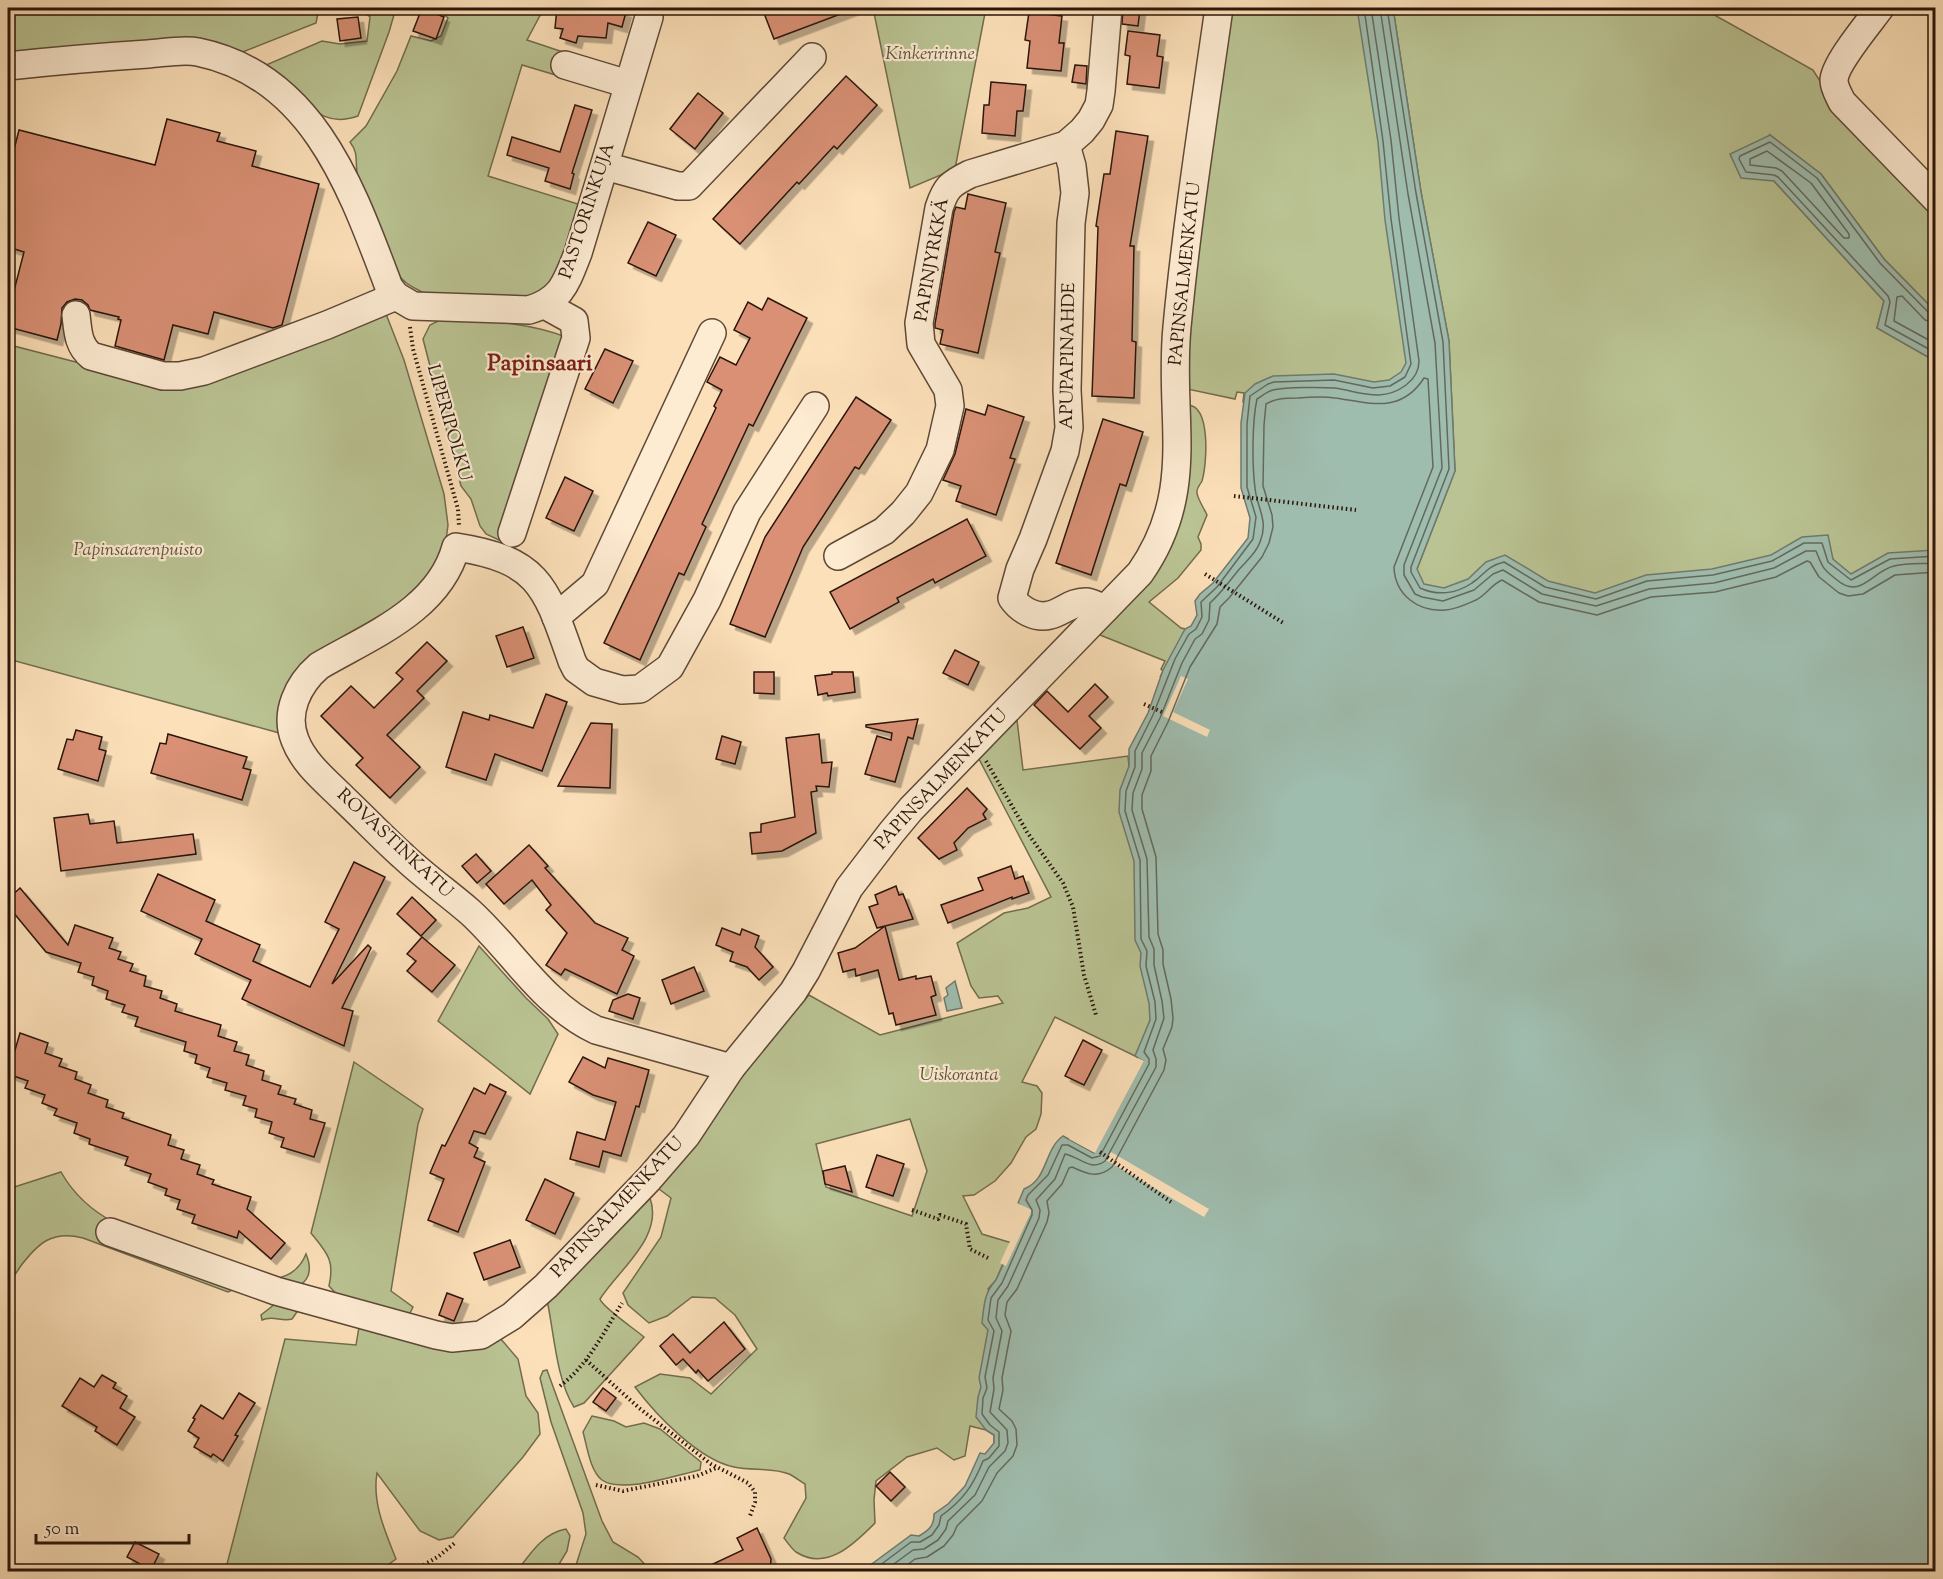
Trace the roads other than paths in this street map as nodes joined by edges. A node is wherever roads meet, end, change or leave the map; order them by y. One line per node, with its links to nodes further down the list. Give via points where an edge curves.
1 (1108, 8): 9 (street, PAPINJYRKKÄ, via 1099,105 1082,131)
2 (1218, 8): 19 (street, PAPINSALMENKATU, via 1176,329 1177,473 1171,507 1150,558)
3 (1880, 8): 11 (street, via 1839,65 1834,76 1836,90 1842,102)
4 (650, 17): 8 (street, PASTORINKUJA)
5 (812, 57): 10 (street, via 689,186)
6 (565, 64): 8 (street)
7 (8, 66): 12 (street, via 196,51 250,71 285,97 329,149 347,180 389,287)
8 (628, 84): 10 (street, PASTORINKUJA)
9 (1066, 145): 18 (street, PAPINJYRKKÄ, via 969,174 945,190 920,323 921,344 948,390 950,406 940,450 919,493 903,513 884,531); 19 (street, APUPAPINAHDE, via 1075,193 1069,428 1065,451 1012,598 1018,607 1035,615 1049,616 1073,604 1088,602)
10 (605, 166): 13 (street, PASTORINKUJA, via 567,283)
11 (1935, 199)
12 (404, 301): 13 (street, via 512,311); 14 (street, via 180,376 163,376 91,356 83,350)
13 (545, 305): 17 (street, via 574,321 576,338)
14 (76, 315)
15 (712, 333): 20 (street, via 595,584)
16 (815, 406): 20 (street, via 747,512 707,600 670,667 640,689 610,688 594,682 576,669)
17 (512, 533)
18 (838, 556)
19 (1105, 609): 21 (street, PAPINSALMENKATU, via 911,809 849,888 792,992)
20 (556, 617): 21 (street, ROVASTINKATU, via 546,594 526,570 487,552 456,547 448,571 414,609 310,674 298,693 291,716 299,748 320,775 403,856 471,913 578,1021 596,1030)
21 (731, 1068): 22 (street, PAPINSALMENKATU, via 686,1136 610,1220 546,1286 512,1316 481,1335 436,1335 276,1291)
22 (110, 1232)

